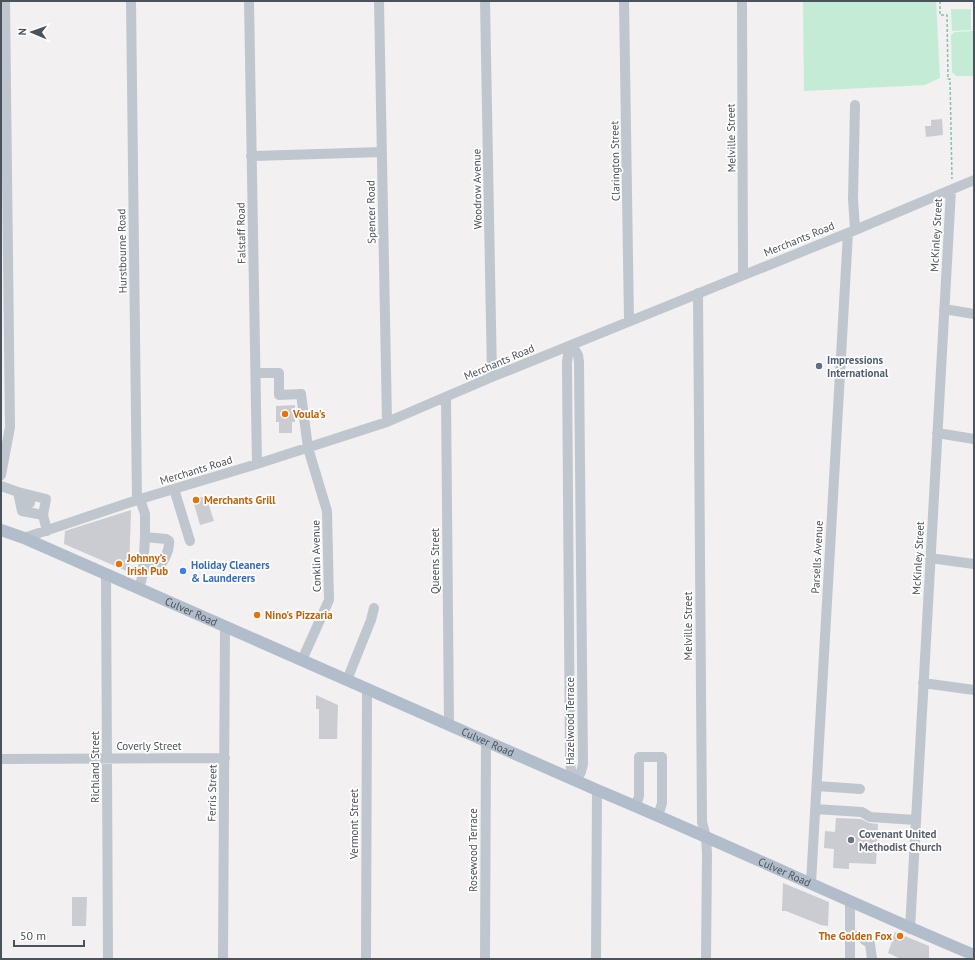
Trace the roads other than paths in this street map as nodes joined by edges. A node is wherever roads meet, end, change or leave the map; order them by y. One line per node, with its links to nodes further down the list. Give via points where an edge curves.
1 (5, 1): 28 (street, via 10,426)
2 (130, 1): 32 (street, Hurstbourne Road)
3 (249, 1): 10 (street, Falstaff Road)
4 (379, 1): 9 (street, Spencer Road)
5 (485, 1): 21 (street, Woodrow Avenue)
6 (624, 1): 18 (street, Clarington Street)
7 (742, 1): 14 (street, Melville Street)
8 (855, 104): 13 (street, Parsells Avenue)
9 (382, 152): 10 (street); 23 (street, Spencer Road)
10 (251, 156): 20 (street, Falstaff Road)
11 (974, 180): 12 (street, Merchants Road)
12 (951, 190): 13 (street, Merchants Road); 16 (street, McKinley Street)
13 (852, 231): 14 (street, Merchants Road); 59 (street, Parsells Avenue)
14 (744, 274): 15 (street, Merchants Road)
15 (698, 293): 18 (street, Merchants Road); 66 (street, Melville Street, via 702,822)
16 (944, 309): 17 (street); 24 (street, McKinley Street)
17 (974, 314)
18 (628, 321): 19 (street, Merchants Road)
19 (572, 345): 21 (street, Merchants Road); 39 (street, Hazelwood Terrace, via 578,354 579,362); 40 (street, Hazelwood Terrace, via 567,362)
20 (256, 373): 26 (street, Conklin Avenue, via 279,373 280,395 301,394); 27 (street, Falstaff Road)
21 (492, 377): 22 (street, Merchants Road)
22 (446, 398): 23 (street, Merchants Road); 53 (street, Queens Street)
23 (386, 422): 26 (street, Merchants Road)
24 (937, 434): 25 (street); 41 (street, McKinley Street)
25 (974, 439)
26 (308, 448): 27 (street, Merchants Road); 48 (street, Conklin Avenue, via 327,511 329,600)
27 (257, 464): 30 (street, Merchants Road)
28 (1, 475)
29 (1, 486): 31 (street)
30 (174, 489): 32 (street, Merchants Road); 38 (street)
31 (19, 496): 33 (street); 33 (street, via 22,511); 33 (street, via 46,499)
32 (139, 500): 35 (street, Merchants Road); 36 (street, Hurstbourne Road, via 145,514)
33 (39, 507): 35 (street)
34 (1, 530): 37 (main road, Culver Road)
35 (47, 531): 37 (street, Merchants Road)
36 (145, 537): 43 (street, Hurstbourne Road); 43 (street, via 166,539 169,541 169,547 159,567)
37 (24, 538): 44 (main road, Culver Road)
38 (190, 541)
39 (581, 545): 40 (street); 58 (street, Hazelwood Terrace, via 583,764)
40 (568, 546): 58 (street, Hazelwood Terrace, via 570,761)
41 (930, 558): 42 (street); 50 (street, McKinley Street)
42 (974, 564)
43 (144, 568): 45 (street, Hurstbourne Road)
44 (106, 574): 45 (main road, Culver Road); 55 (street, Richland Street)
45 (139, 589): 47 (main road, Culver Road)
46 (374, 608): 49 (street)
47 (225, 627): 48 (main road, Culver Road); 56 (street, Ferris Street)
48 (302, 660): 49 (main road, Culver Road)
49 (347, 680): 51 (main road, Culver Road)
50 (923, 683): 52 (street); 65 (street, McKinley Street)
51 (367, 689): 53 (main road, Culver Road); 75 (street, Vermont Street)
52 (974, 690)
53 (449, 724): 54 (main road, Culver Road)
54 (486, 741): 58 (main road, Culver Road); 76 (street, Rosewood Terrace)
55 (106, 758): 56 (street, Coverly Street); 57 (street, Coverly Street); 73 (street, Richland Street)
56 (225, 758): 74 (street, Ferris Street)
57 (1, 759)
58 (576, 780): 61 (main road, Culver Road)
59 (817, 786): 60 (street); 63 (street, Parsells Avenue)
60 (860, 789)
61 (597, 790): 62 (main road, Culver Road); 77 (street)
62 (636, 806): 64 (main road, Culver Road); 64 (street, via 639,796 639,757 662,757 662,803)
63 (815, 809): 65 (street, via 862,812 870,817); 67 (street, Parsells Avenue)
64 (658, 816): 66 (main road, Culver Road)
65 (916, 820): 69 (street, McKinley Street)
66 (706, 837): 67 (main road, Culver Road); 78 (street, Melville Street)
67 (811, 883): 68 (main road, Culver Road)
68 (850, 901): 69 (main road, Culver Road); 70 (street)
69 (910, 929): 71 (main road, Culver Road)
70 (850, 934): 79 (street); 80 (street, via 861,937 870,944)
71 (962, 954): 72 (main road, Culver Road)
72 (974, 955)
73 (108, 959)
74 (223, 959)
75 (366, 959)
76 (485, 959)
77 (596, 959)
78 (706, 959)
79 (850, 959)
80 (872, 959)

